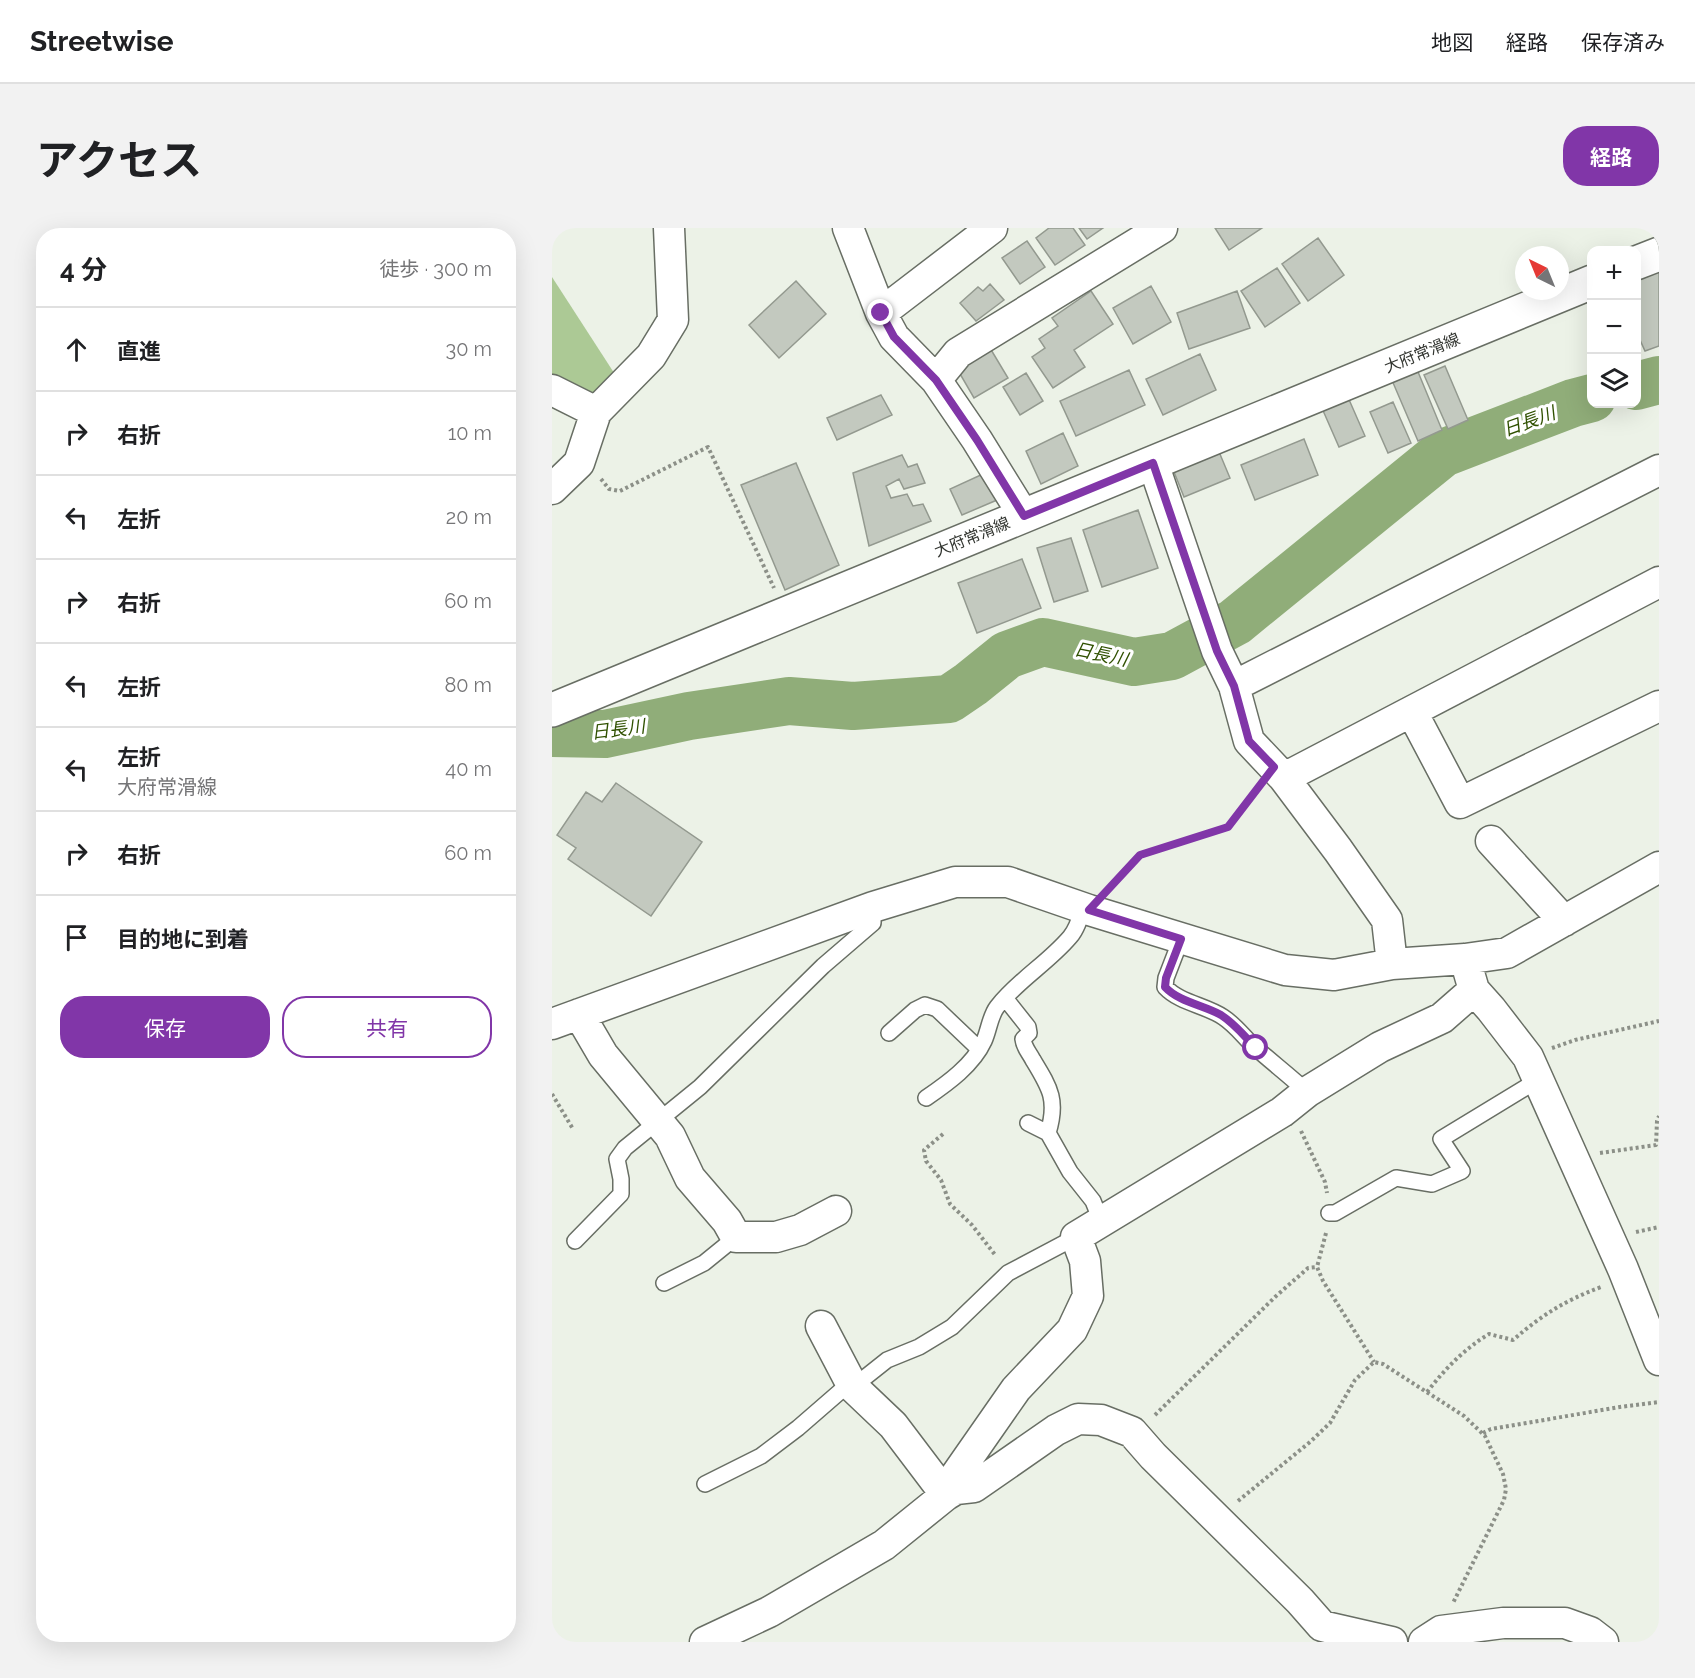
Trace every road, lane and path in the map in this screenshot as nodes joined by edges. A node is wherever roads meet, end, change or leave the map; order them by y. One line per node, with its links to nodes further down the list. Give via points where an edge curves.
1 (669, 228): 11 (street, via 673,320 651,356)
2 (848, 228): 8 (street)
3 (992, 228): 8 (street)
4 (1162, 228): 9 (street, via 958,353)
5 (1659, 254): 6 (main road)
6 (1641, 261)
7 (1587, 284): 13 (main road, 大府常滑線)
8 (881, 313): 9 (street, via 894,337)
9 (936, 380): 16 (street)
10 (552, 390): 11 (street)
11 (596, 412): 12 (street)
12 (580, 461): 15 (street); 18 (path, via 609,489 620,491 708,447)
13 (1153, 463): 16 (main road, 大府常滑線); 19 (street, via 1213,639)
14 (1658, 474): 19 (street)
15 (552, 489)
16 (1024, 516): 18 (main road, 大府常滑線)
17 (1659, 582): 22 (street)
18 (785, 614): 21 (main road, 大府常滑線)
19 (1234, 686): 23 (street, via 1249,741)
20 (1659, 706): 22 (street, via 1460,803)
21 (553, 707)
22 (1412, 712): 23 (street)
23 (1279, 773): 27 (path, via 1228,827 1140,855); 31 (street, via 1387,920)
24 (1491, 840): 28 (street)
25 (1659, 867): 28 (street)
26 (873, 907): 27 (street, via 955,882 1008,882); 34 (street); 43 (lane, via 873,923)
27 (1086, 909): 29 (street); 33 (lane, via 1070,937)
28 (1564, 921): 30 (street, via 1507,953)
29 (1181, 939): 31 (street, via 1285,970 1334,975); 39 (lane, via 1165,987 1233,1023)
30 (1465, 959): 31 (street); 32 (street)
31 (1392, 964)
32 (1474, 990): 38 (street); 39 (street, via 1442,1018 1380,1047)
33 (1005, 998): 37 (lane, via 995,1009); 46 (lane, via 1028,1027 1024,1047 1053,1100 1054,1115)
34 (565, 1019): 43 (street, via 603,1055)
35 (1659, 1021): 38 (path, via 1575,1040)
36 (889, 1033): 37 (lane, via 925,1005 937,1008)
37 (980, 1048): 41 (lane, via 970,1062)
38 (1533, 1069): 48 (street); 50 (lane, via 1441,1139 1462,1172 1432,1184 1395,1178)
39 (1307, 1092): 51 (street, via 1282,1112)
40 (552, 1094): 45 (path)
41 (926, 1098)
42 (1659, 1116): 48 (path, via 1656,1145)
43 (658, 1122): 52 (street, via 670,1136 690,1178); 54 (lane, via 617,1159 621,1194)
44 (1028, 1123): 46 (lane)
45 (573, 1129)
46 (1048, 1133): 51 (lane, via 1070,1172 1093,1201)
47 (943, 1134): 56 (path, via 924,1150 926,1161 941,1180 950,1204 972,1225)
48 (1573, 1159): 57 (street)
49 (836, 1211): 52 (street, via 800,1230 776,1237)
50 (1329, 1213)
51 (1101, 1221): 53 (street)
52 (736, 1237): 58 (lane, via 704,1263)
53 (1076, 1237): 56 (lane); 67 (street, via 1085,1261 1088,1296 1072,1330 1016,1389 956,1475)
54 (575, 1241)
55 (1317, 1267): 65 (path, via 1308,1268 1275,1297)
56 (1008, 1273): 61 (lane, via 952,1327 887,1360)
57 (1627, 1278): 60 (street); 62 (path, via 1571,1298 1513,1340 1489,1334 1443,1371)
58 (664, 1283)
59 (821, 1326): 61 (street)
60 (1659, 1359)
61 (852, 1384): 66 (lane, via 761,1456); 67 (street)
62 (1427, 1392): 64 (path); 68 (path, via 1374,1362 1355,1380 1330,1423)
63 (1659, 1402): 64 (path)
64 (1483, 1433): 71 (path, via 1503,1474 1504,1500 1467,1573)
65 (1135, 1435): 67 (street, via 1101,1420 1078,1419 974,1487); 68 (street)
66 (705, 1484)
67 (951, 1492): 69 (street, via 884,1545)
68 (1215, 1518): 70 (street, via 1300,1601)
69 (769, 1612): 72 (street); 73 (street)
70 (1320, 1634): 74 (street)
71 (1442, 1636): 75 (street, via 1503,1623 1564,1623 1590,1632)
72 (705, 1642)
73 (761, 1642)
74 (1392, 1642)
75 (1603, 1642)

